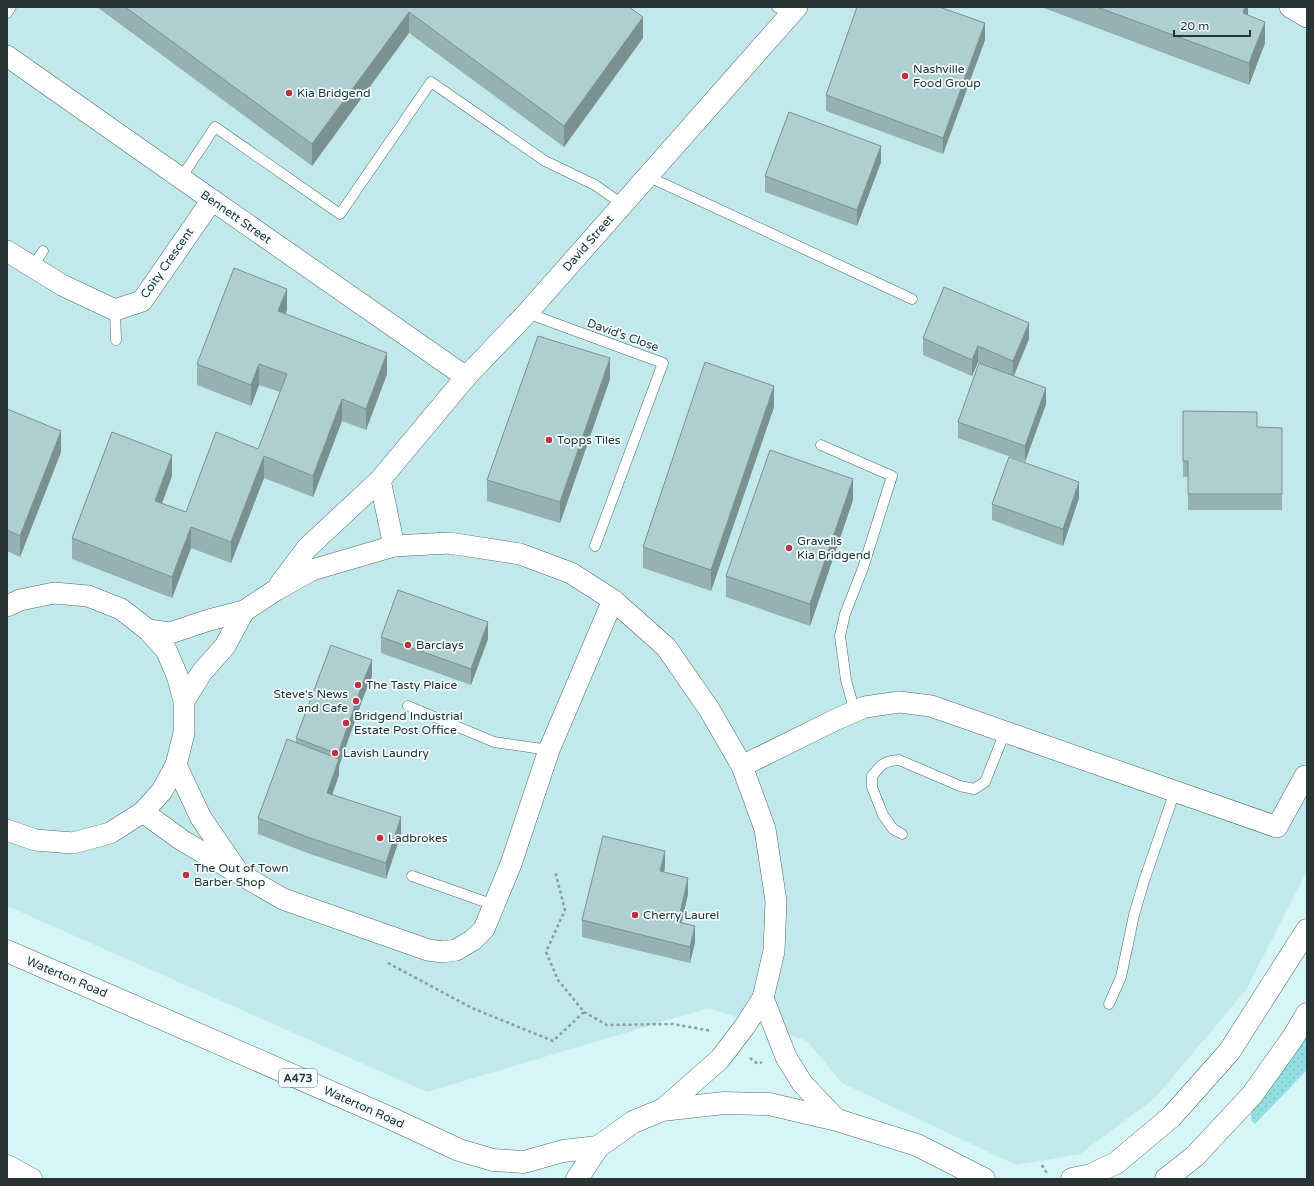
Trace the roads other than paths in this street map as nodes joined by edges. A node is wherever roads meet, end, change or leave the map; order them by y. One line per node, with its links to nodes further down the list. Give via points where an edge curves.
1 (11, 7): 3 (lane)
2 (788, 9): 5 (street, David Street)
3 (7, 13)
4 (7, 56): 6 (street, Bennett Street)
5 (647, 176): 8 (street, David Street); 10 (lane)
6 (181, 178): 7 (street, Bennett Street); 8 (lane, via 215,127 340,214 431,82 545,161 595,185)
7 (212, 200): 11 (street, Coity Crescent, via 142,302); 14 (street, Bennett Street)
8 (622, 204): 12 (street, David Street)
9 (7, 251): 11 (street, via 38,259 62,285)
10 (912, 299)
11 (115, 310): 13 (lane)
12 (527, 313): 14 (street, David Street); 18 (lane, David's Close, via 663,363)
13 (116, 340)
14 (466, 377): 16 (street, David Street)
15 (821, 445): 26 (lane, via 892,476 863,568 845,614 840,636 846,680)
16 (380, 480): 17 (street); 19 (street, David Street, via 307,548)
17 (394, 546): 19 (street, via 312,570); 20 (street, via 449,543 520,554 570,574)
18 (595, 546)
19 (276, 590): 22 (street)
20 (613, 600): 28 (street); 30 (street, via 666,648 709,710)
21 (7, 606): 23 (street, via 20,600 54,593 88,596 121,608)
22 (244, 611): 23 (street, via 170,632); 24 (street, via 225,646 202,672)
23 (148, 630): 24 (street, via 166,650 177,675)
24 (184, 701): 29 (street, via 184,733)
25 (408, 706): 28 (lane, via 494,742)
26 (855, 712): 27 (street, via 899,702 931,706); 30 (street)
27 (1005, 732): 32 (street); 35 (lane, via 985,782 974,790 899,760 888,761 879,767 872,776 872,787 883,815 893,829)
28 (549, 750): 38 (street, via 511,864)
29 (176, 765): 33 (street, via 162,791); 36 (street, via 201,818)
30 (742, 766): 41 (street, via 765,830 776,901 774,951)
31 (1305, 776): 32 (street, via 1277,827)
32 (1175, 791): 42 (lane, via 1134,915 1121,977)
33 (143, 812): 34 (street, via 110,833 73,843 34,840); 36 (street, via 183,841)
34 (7, 830)
35 (902, 834)
36 (239, 874): 38 (street, via 283,899 428,950 443,952 456,950 484,930)
37 (412, 876): 38 (lane)
38 (494, 905)
39 (1307, 930): 51 (main road, via 1229,1052 1171,1117 1116,1163 1090,1175)
40 (7, 951): 46 (main road, Waterton Road / A473, via 459,1150 493,1160 524,1162 563,1151)
41 (763, 998): 44 (street, via 720,1059); 45 (street, via 786,1056 798,1077)
42 (1109, 1004)
43 (1307, 1014): 52 (main road, via 1252,1095 1195,1156)
44 (662, 1110): 45 (main road, via 724,1104 769,1104); 46 (main road, via 633,1122)
45 (837, 1120): 50 (main road, via 917,1145)
46 (598, 1147): 49 (main road)
47 (7, 1166): 48 (main road)
48 (31, 1179)
49 (577, 1179)
50 (984, 1179)
51 (1072, 1179)
52 (1166, 1179)

